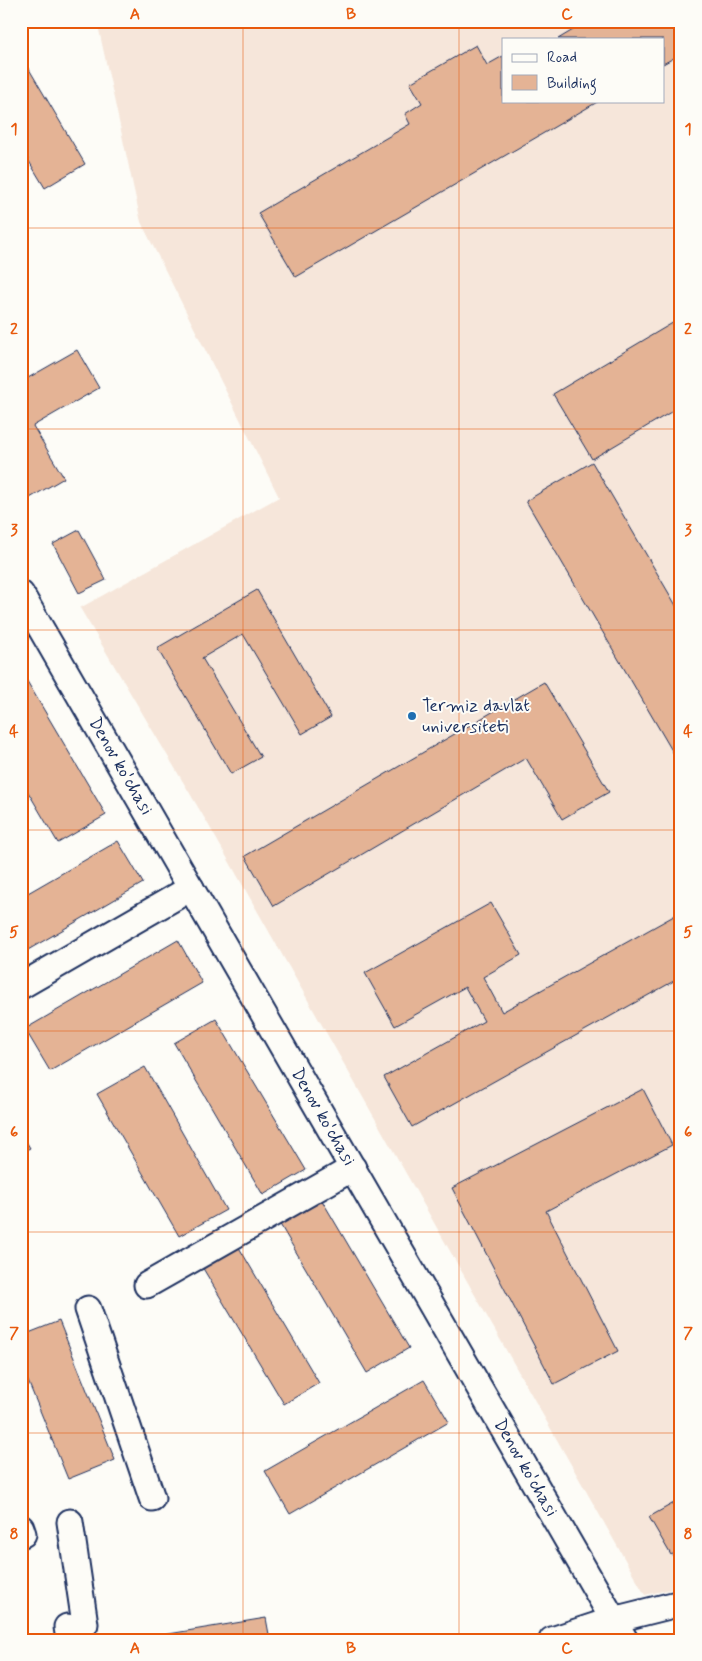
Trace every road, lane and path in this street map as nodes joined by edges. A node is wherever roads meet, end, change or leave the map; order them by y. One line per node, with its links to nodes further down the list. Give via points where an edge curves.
1 (21, 594): 2 (street, Denov ko'chasi)
2 (191, 888): 3 (street); 4 (street, Denov ko'chasi)
3 (21, 986)
4 (352, 1168): 5 (street); 11 (street, Denov ko'chasi)
5 (147, 1285)
6 (88, 1309): 7 (street)
7 (152, 1498)
8 (70, 1522): 10 (street)
9 (681, 1603): 11 (street)
10 (74, 1630)
11 (619, 1630): 12 (street)
12 (552, 1640)

